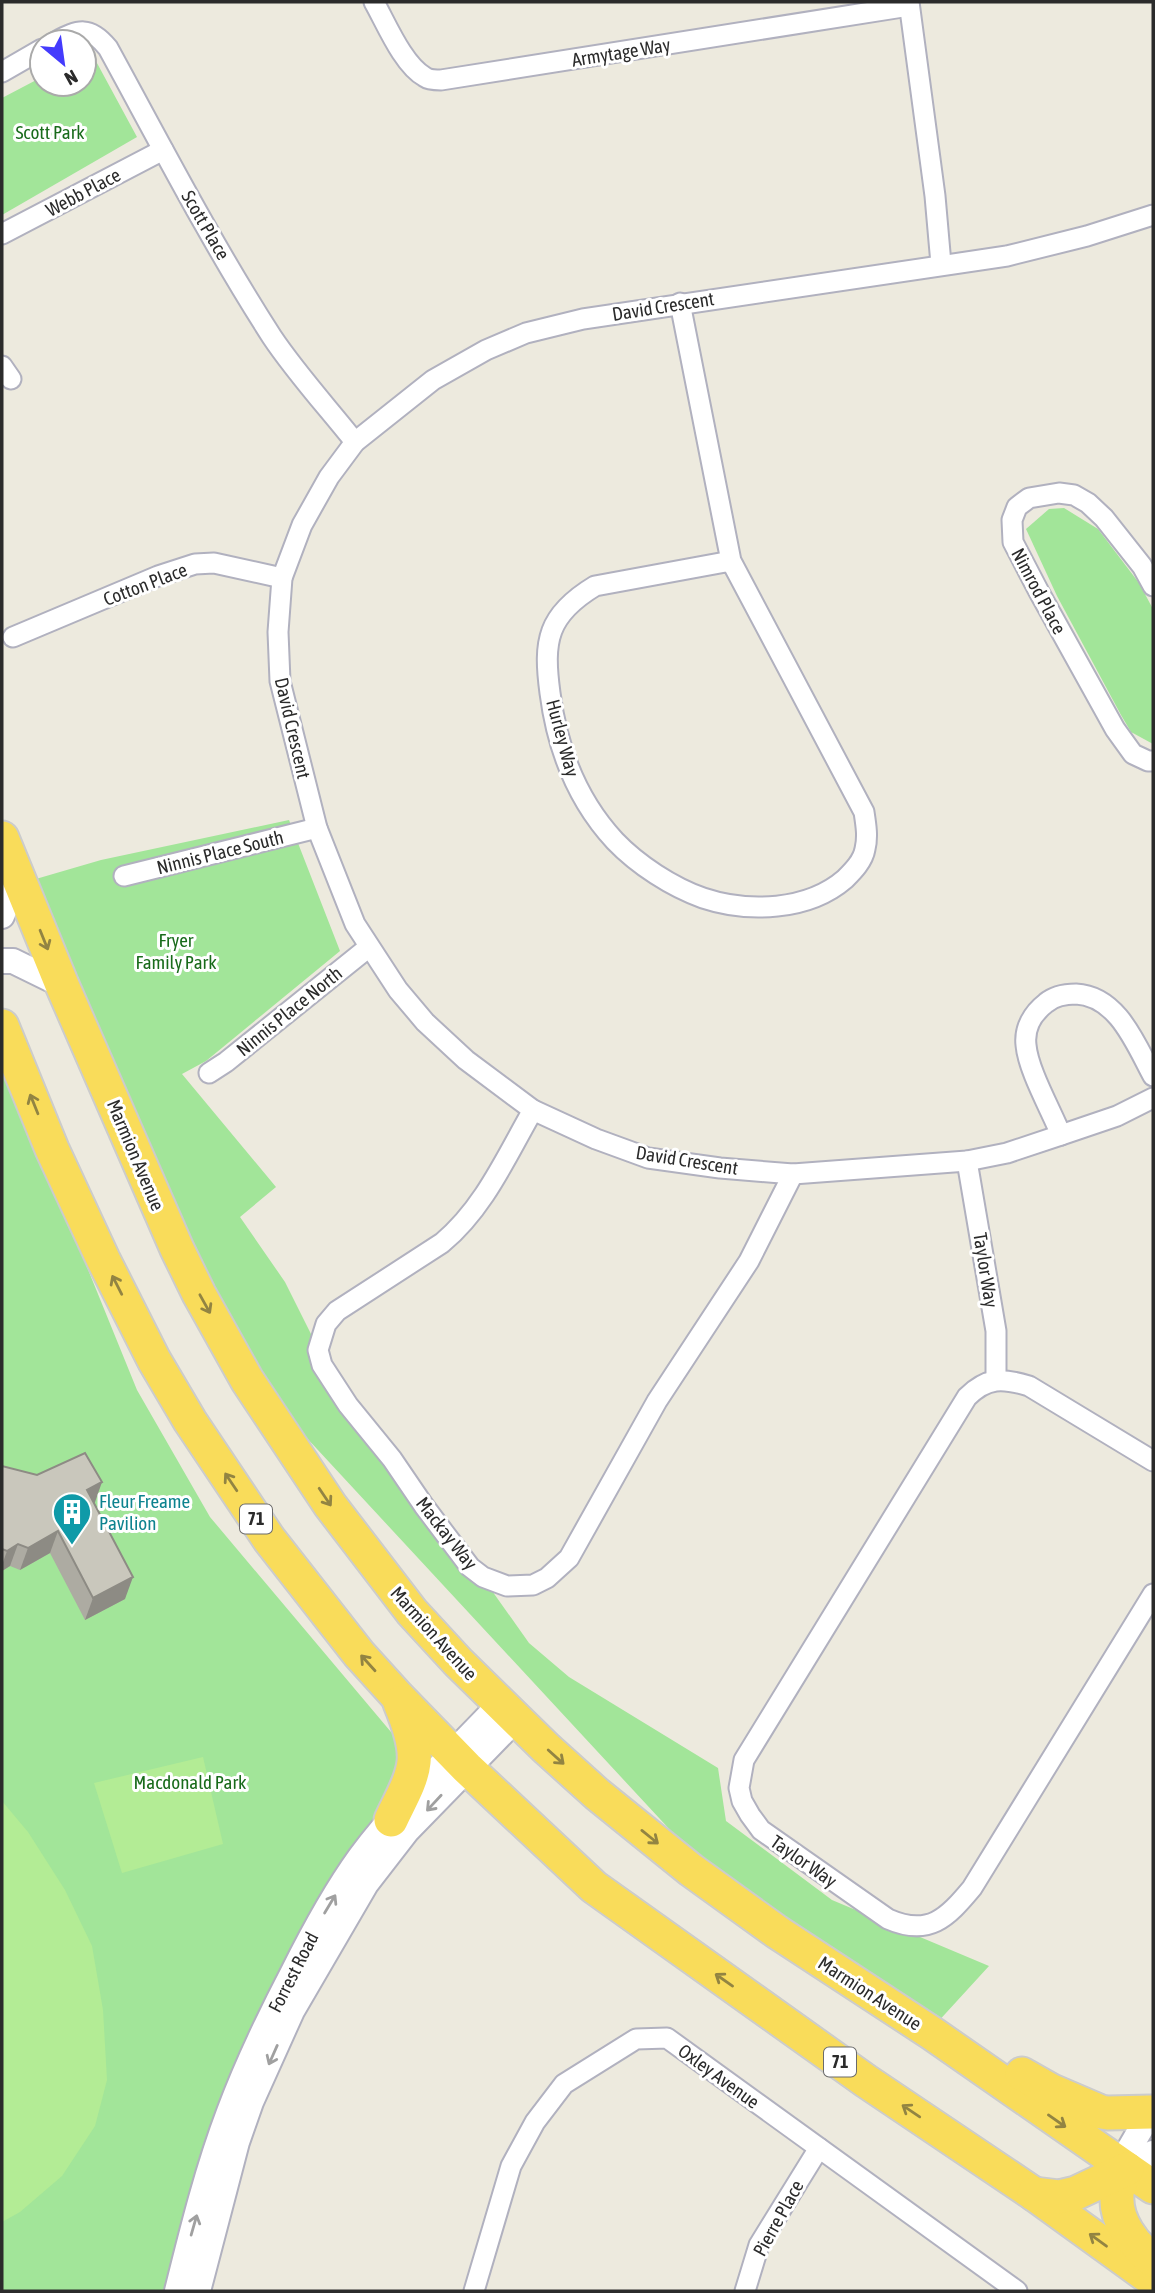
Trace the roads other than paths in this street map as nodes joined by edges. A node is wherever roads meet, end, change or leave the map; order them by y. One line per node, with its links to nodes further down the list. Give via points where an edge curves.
1 (374, 2): 2 (street, Armytage Way, via 413,66 426,78 441,80)
2 (909, 4): 9 (street, Armytage Way)
3 (98, 37): 6 (street, Scott Place)
4 (28, 57): 5 (street)
5 (2, 72)
6 (163, 150): 8 (street, Webb Place); 11 (street, Scott Place, via 274,340)
7 (1153, 215): 9 (street, David Crescent, via 1007,256)
8 (2, 234)
9 (941, 264): 10 (street, David Crescent)
10 (680, 303): 11 (street, David Crescent, via 583,319 526,333 486,350 433,380); 12 (street, Hurley Way)
11 (355, 442): 14 (street, David Crescent, via 302,525)
12 (731, 561): 12 (street, Hurley Way, via 595,586 576,597 552,629 547,648 552,709 576,786 596,818 641,864 704,898 758,907 785,905 823,894 855,870 865,851 867,832 864,813)
13 (1148, 562): 15 (street, Nimrod Place); 17 (street, Nimrod Place, via 1074,495 1029,498 1012,520 1013,542 1115,729 1133,754)
14 (282, 578): 16 (street, Cotton Place, via 214,563 195,564); 18 (street, David Crescent, via 280,681)
15 (1153, 586)
16 (13, 637)
17 (1153, 761)
18 (317, 828): 20 (street, Ninnis Place South); 23 (street, David Crescent)
19 (2, 838): 21 (highway, Marmion Avenue)
20 (124, 876)
21 (18, 877): 22 (street); 25 (highway, Marmion Avenue, one-way to 25)
22 (2, 916)
23 (369, 947): 28 (street, Ninnis Place North); 31 (street, David Crescent, via 425,1022 466,1060)
24 (2, 961): 25 (street, via 13,961)
25 (62, 985): 39 (highway, Marmion Avenue, one-way to 39, via 177,1249 247,1380 369,1558 412,1612)
26 (2, 1026): 27 (highway, 71)
27 (9, 1052): 38 (highway, 71, one-way to 27, via 269,1539 190,1421 103,1259)
28 (209, 1073)
29 (1153, 1076): 32 (street, via 1121,1021 1104,1003 1086,995 1066,994 1048,1001 1027,1027 1026,1044)
30 (1153, 1098): 32 (street, David Crescent)
31 (533, 1110): 34 (street, David Crescent, via 648,1158); 34 (street, Mackay Way, via 482,1200 457,1231 337,1311 326,1324 318,1350 331,1382 470,1567 508,1586 540,1581 569,1558 657,1401 749,1261)
32 (1061, 1135): 33 (street, David Crescent)
33 (967, 1161): 34 (street, David Crescent); 35 (street, Taylor Way, via 996,1331)
34 (793, 1174)
35 (996, 1380): 36 (street, via 1028,1386); 37 (street, Taylor Way, via 979,1385 967,1397 744,1760 739,1788 750,1815 771,1839 888,1919 921,1928 935,1922 972,1888)
36 (1153, 1461)
37 (1153, 1594)
38 (398, 1697): 40 (highway, 71); 41 (highway, via 414,1762)
39 (508, 1711): 40 (street, Forrest Road); 42 (highway, Marmion Avenue, one-way to 42, via 597,1794 691,1870)
40 (460, 1761): 41 (street, Forrest Road); 46 (highway, 71, one-way to 40, via 594,1887); 50 (street, Forrest Road, one-way to 50, via 366,1884 292,2011 237,2142)
41 (391, 1819): 49 (street, Forrest Road, one-way to 41, via 211,2163 260,2037 332,1899)
42 (933, 2034): 43 (highway, via 943,2031 969,2040 1028,2079 1101,2112); 45 (highway, Marmion Avenue, one-way to 45)
43 (1152, 2110): 45 (street, via 1128,2151)
44 (818, 2148): 51 (street, Oxley Avenue, via 667,2038 636,2039 564,2084 535,2122 512,2166); 52 (street, Pierre Place, via 759,2245); 53 (street, Oxley Avenue)
45 (1144, 2170): 46 (highway, via 1059,2197); 47 (highway, via 1116,2193 1129,2236)
46 (1034, 2194): 48 (highway, 71, one-way to 46)
47 (1153, 2260)
48 (1153, 2280)
49 (177, 2291)
50 (198, 2291)
51 (474, 2291)
52 (745, 2291)
53 (1017, 2291)

